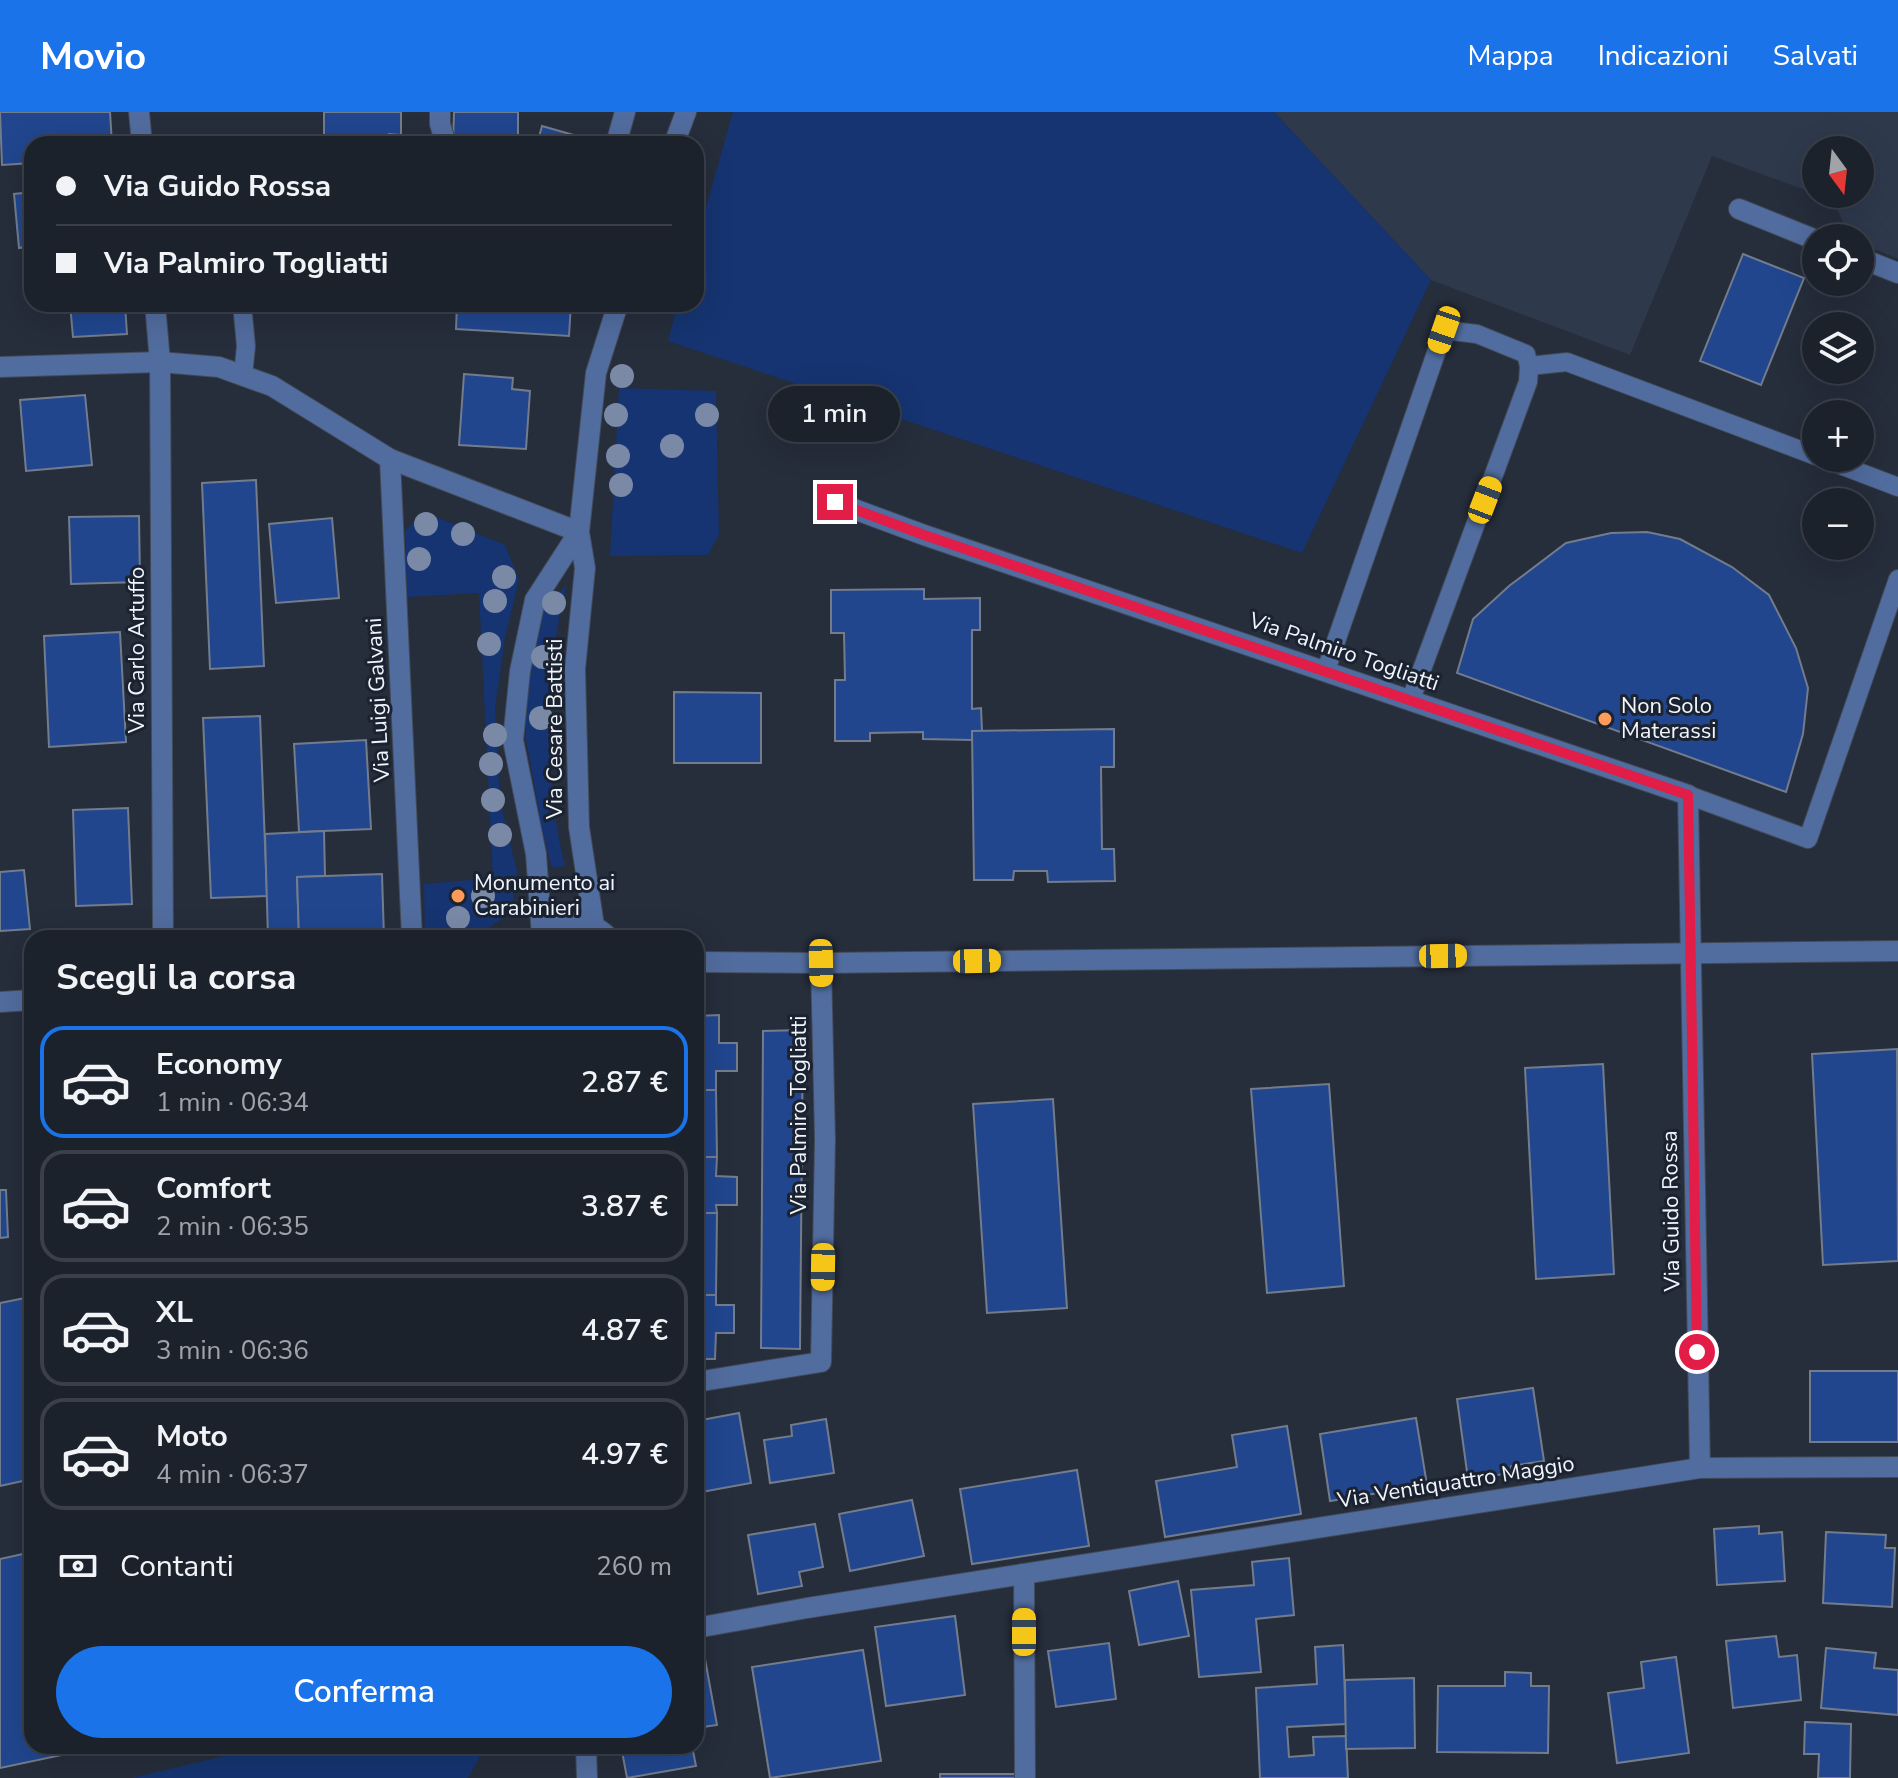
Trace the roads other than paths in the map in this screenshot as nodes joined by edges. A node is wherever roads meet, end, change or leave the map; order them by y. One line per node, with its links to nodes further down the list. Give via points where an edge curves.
1 (139, 112): 5 (street)
2 (440, 112): 6 (street)
3 (625, 112): 7 (street)
4 (686, 112): 8 (street)
5 (141, 136)
6 (444, 136)
7 (618, 136)
8 (677, 136)
9 (1739, 209): 10 (street)
10 (1802, 234)
11 (1874, 264): 12 (street)
12 (1898, 273)
13 (156, 312): 16 (street, Via Carlo Artuffo)
14 (243, 312): 19 (lane)
15 (615, 312): 25 (street, Via Cesare Battisti, via 596,373)
16 (160, 362): 18 (street); 19 (street, via 219,367); 30 (street, Via Carlo Artuffo)
17 (1529, 366): 20 (lane, via 1567,362); 27 (lane, via 1526,354 1477,334 1444,330); 28 (lane, via 1528,382)
18 (0, 367)
19 (243, 376): 21 (street, via 272,386)
20 (1802, 451)
21 (390, 459): 25 (street); 31 (street, Via Luigi Galvani)
22 (1859, 472): 23 (lane)
23 (1898, 487)
24 (835, 502): 27 (street, Via Palmiro Togliatti)
25 (579, 532): 32 (street, Via Cesare Battisti, via 535,600 513,740 536,854); 35 (street, Via Cesare Battisti, via 585,568 575,669 579,827)
26 (1898, 579): 29 (lane, via 1808,839)
27 (1326, 670): 28 (street, Via Palmiro Togliatti)
28 (1411, 699): 29 (street, Via Palmiro Togliatti)
29 (1688, 795): 37 (street)
30 (163, 930)
31 (412, 930)
32 (541, 930)
33 (551, 930): 34 (street, Via Cesare Battisti, via 580,922)
34 (598, 930)
35 (602, 930)
36 (1898, 951): 37 (street)
37 (1692, 954): 39 (street); 44 (street, Via Guido Rossa)
38 (704, 962): 39 (street)
39 (821, 963): 42 (street, Via Palmiro Togliatti, via 821,1362)
40 (24, 1000): 41 (street)
41 (0, 1002)
42 (704, 1381)
43 (1898, 1467): 44 (street, Via Ventiquattro Maggio)
44 (1700, 1468): 45 (street, Via Ventiquattro Maggio)
45 (1024, 1574): 46 (street, Via Ventiquattro Maggio); 49 (street)
46 (704, 1627)
47 (586, 1754): 48 (street)
48 (587, 1778)
49 (1025, 1778)

